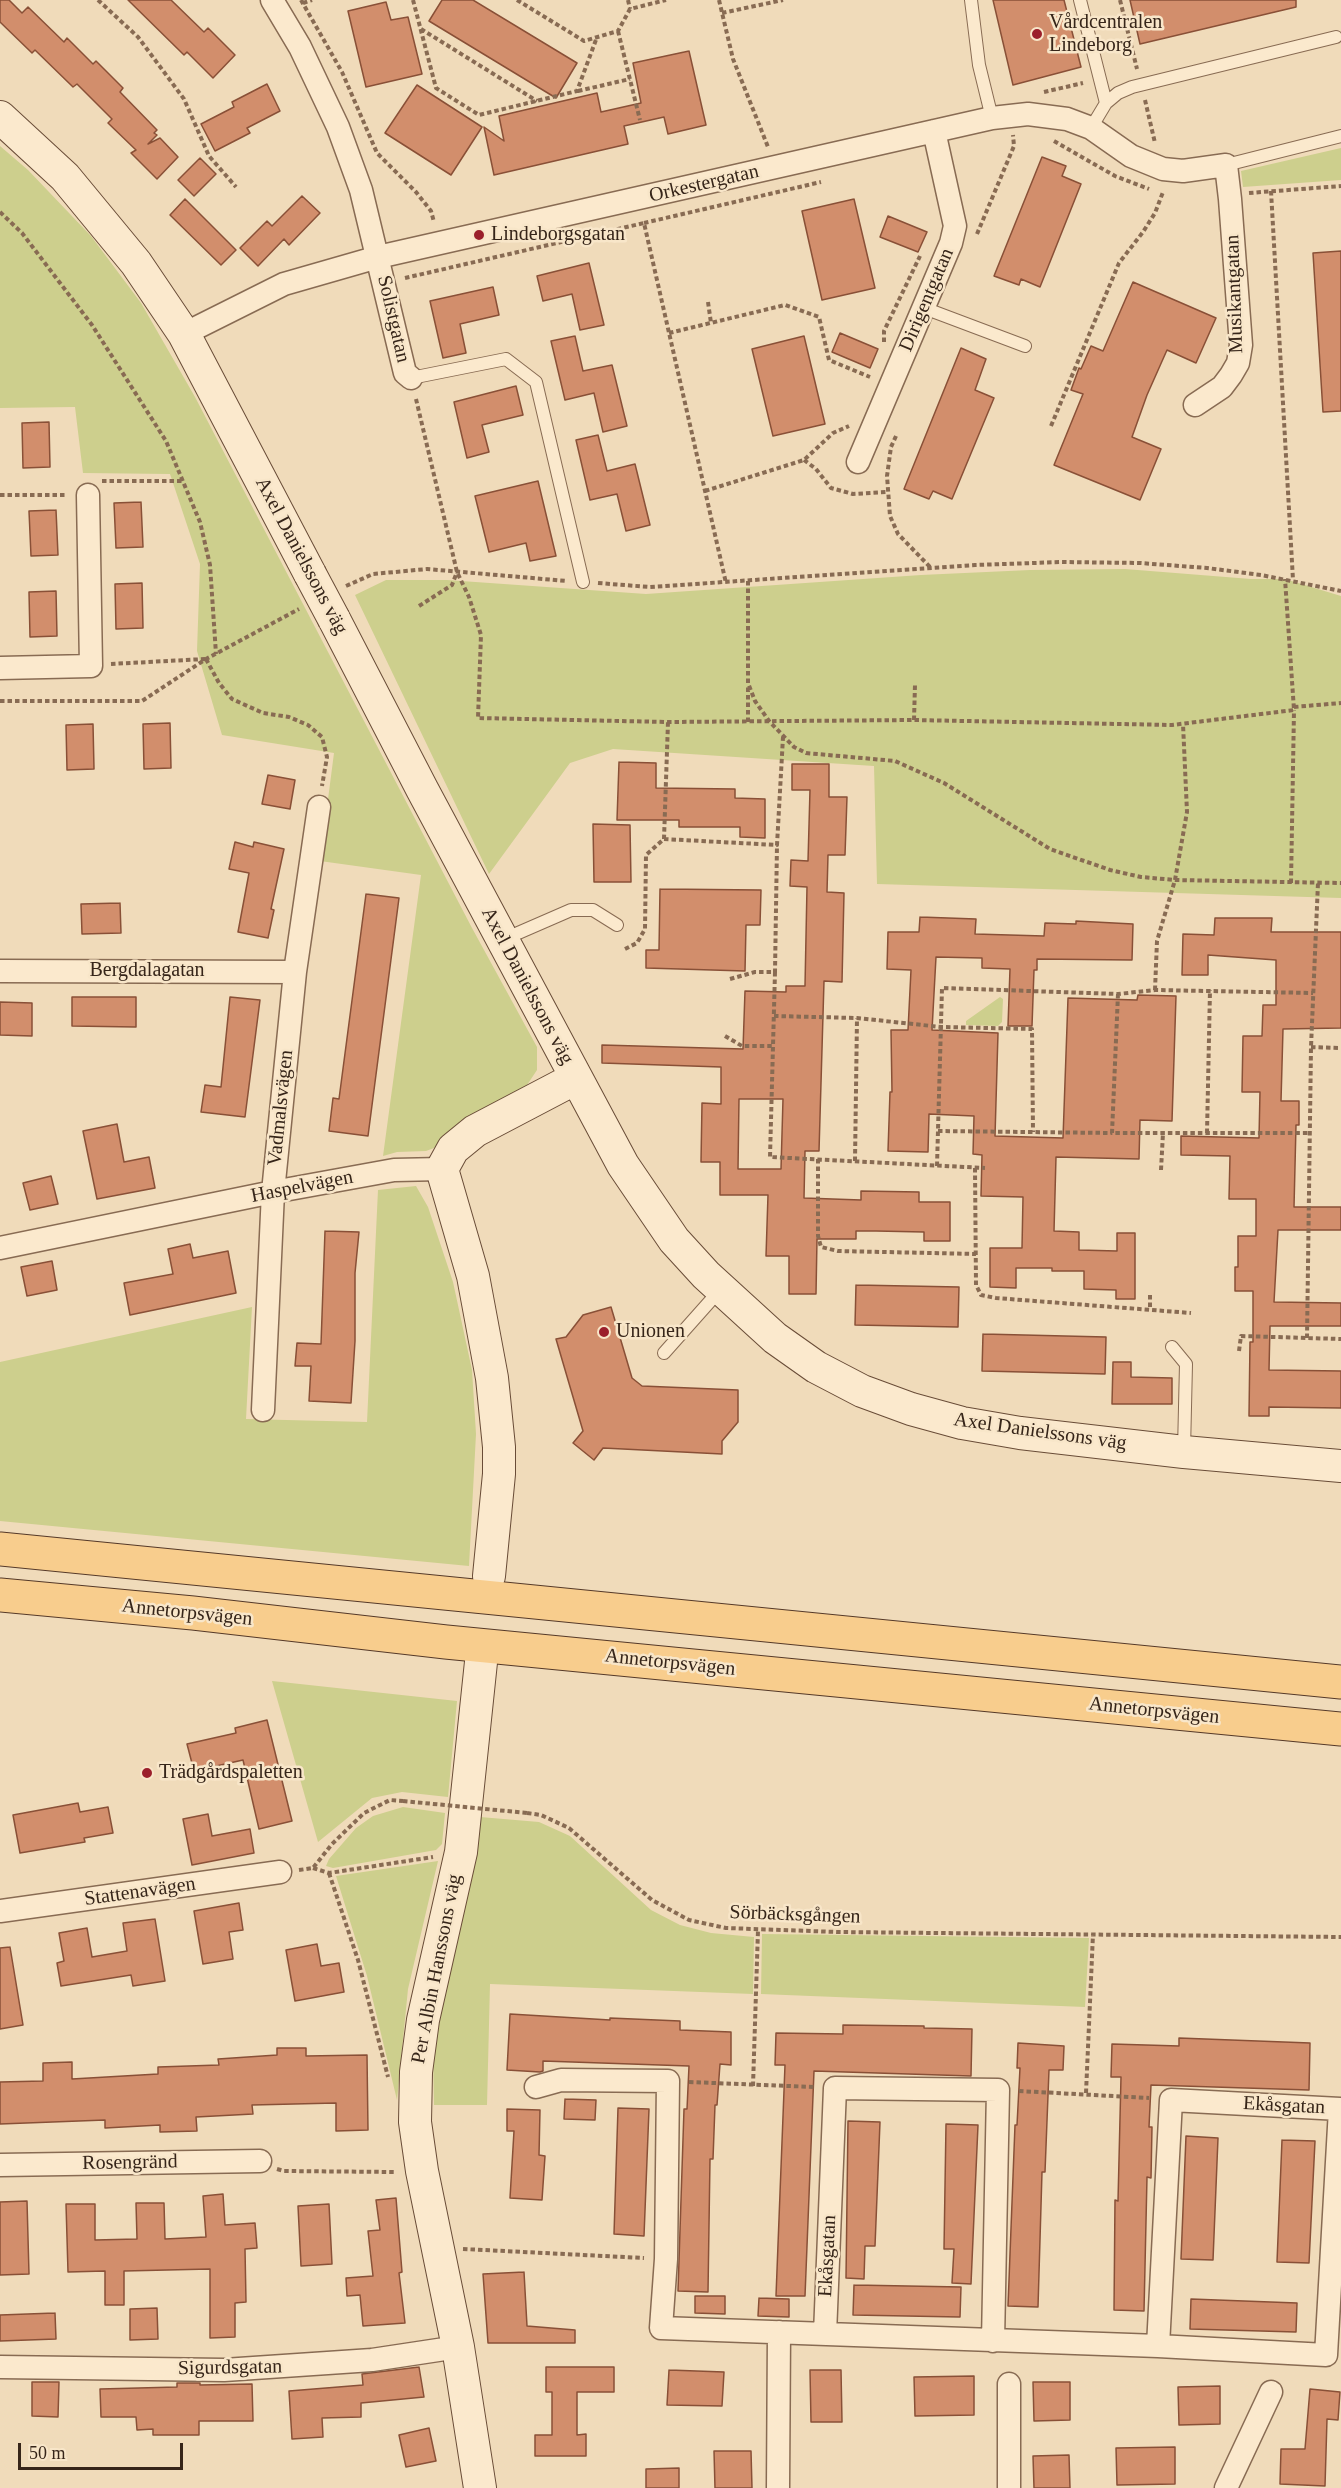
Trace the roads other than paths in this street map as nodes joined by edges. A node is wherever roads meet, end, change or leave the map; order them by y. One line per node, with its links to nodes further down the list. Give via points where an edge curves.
1 (272, 0): 12 (street, via 300,47 338,127 361,190)
2 (971, 0): 7 (lane, via 979,65)
3 (1080, 0): 5 (lane)
4 (1336, 37): 5 (lane, via 1132,87)
5 (1106, 103): 8 (lane)
6 (0, 117): 14 (street, Axel Danielssons väg, via 92,207)
7 (1002, 123): 8 (street, Orkestergatan, via 1028,114 1067,119); 9 (street, Orkestergatan)
8 (1091, 128): 11 (street, Orkestergatan, via 1131,156 1162,169 1183,171)
9 (934, 131): 12 (street, Orkestergatan); 13 (street, Dirigentgatan, via 955,226)
10 (1341, 136): 11 (lane)
11 (1226, 165): 17 (street, Musikantgatan, via 1240,345 1238,363 1222,387)
12 (378, 257): 14 (street, Orkestergatan, via 284,284); 16 (street, Solistgatan, via 405,373)
13 (924, 308): 15 (lane); 18 (street, Dirigentgatan)
14 (184, 334): 24 (street, Axel Danielssons väg, bridge)
15 (1025, 346)
16 (411, 378): 20 (lane, via 506,359 536,382)
17 (1195, 405)
18 (858, 462)
19 (88, 495): 21 (street, via 91,666)
20 (583, 582)
21 (0, 668)
22 (319, 807): 26 (street, Vadmalsvägen)
23 (617, 925): 24 (lane, via 593,910 570,910)
24 (502, 940): 27 (street, Axel Danielssons väg)
25 (0, 971): 26 (street, Bergdalagatan)
26 (295, 972): 29 (street, Vadmalsvägen)
27 (576, 1078): 28 (street, via 475,1131 453,1149); 31 (street, Axel Danielssons väg, via 623,1165 674,1240)
28 (442, 1169): 29 (street, Haspelvägen, via 394,1170); 38 (street, via 473,1276 492,1378 499,1465)
29 (273, 1192): 30 (street, Haspelvägen); 34 (street, Vadmalsvägen)
30 (0, 1248)
31 (721, 1289): 33 (lane); 35 (street, Axel Danielssons väg, via 775,1338 816,1368 911,1409 1020,1433)
32 (1172, 1347): 35 (lane, via 1185,1364)
33 (664, 1353)
34 (263, 1410)
35 (1184, 1452): 36 (street, Axel Danielssons väg)
36 (1341, 1466)
37 (0, 1549): 40 (main road)
38 (489, 1576)
39 (0, 1595): 44 (main road, Annetorpsvägen)
40 (1093, 1657): 42 (main road); 43 (main road)
41 (481, 1662): 56 (street, Per Albin Hanssons väg, via 461,1852 423,2020 416,2072 415,2122 422,2171)
42 (1341, 1670)
43 (1341, 1682)
44 (1213, 1717): 45 (main road, Annetorpsvägen); 46 (main road)
45 (1341, 1729)
46 (1341, 1737)
47 (280, 1872): 48 (street, Stattenavägen)
48 (0, 1911)
49 (536, 2086): 52 (street, Ekåsgatan, via 561,2080 668,2081 666,2259 661,2328)
50 (260, 2161): 51 (street, Rosengränd)
51 (0, 2165)
52 (779, 2332): 53 (street, Ekåsgatan); 61 (street)
53 (825, 2334): 54 (street, Ekåsgatan); 54 (street, Ekåsgatan, via 836,2088 998,2090)
54 (993, 2341): 55 (street, Ekåsgatan)
55 (1158, 2346): 55 (street, Ekåsgatan, via 1171,2100 1340,2109 1326,2355)
56 (458, 2347): 57 (street, Sigurdsgatan, via 372,2360 224,2370); 60 (street, Per Albin Hanssons väg)
57 (0, 2367)
58 (1009, 2384): 62 (street)
59 (1271, 2392): 63 (street)
60 (480, 2488)
61 (778, 2488)
62 (1009, 2488)
63 (1227, 2488)

